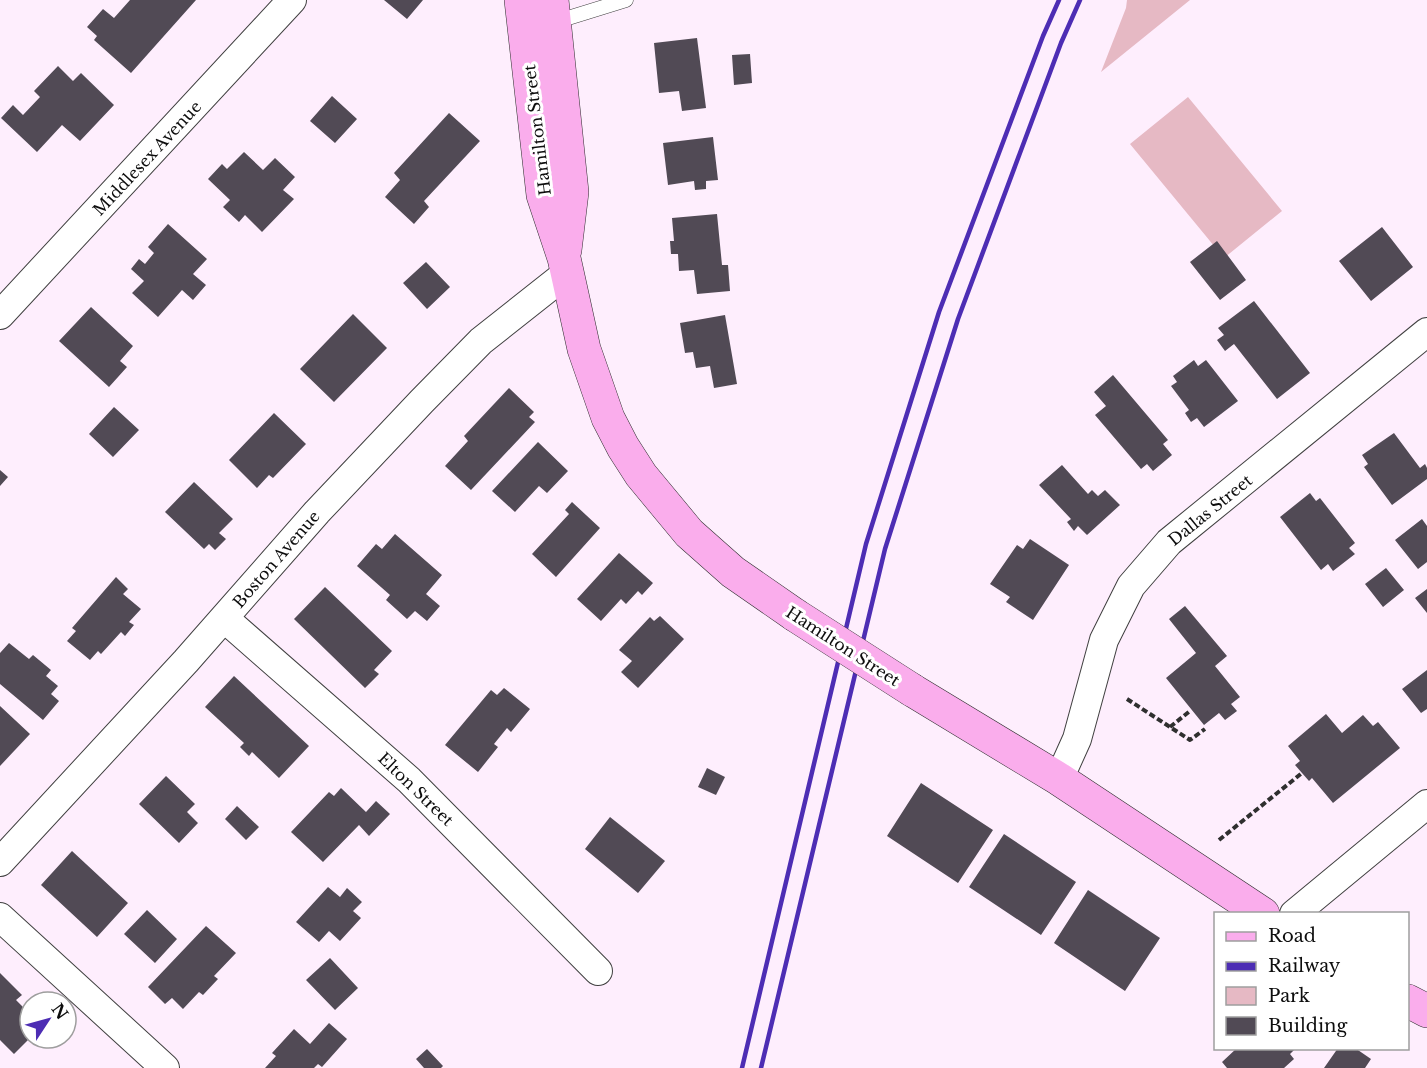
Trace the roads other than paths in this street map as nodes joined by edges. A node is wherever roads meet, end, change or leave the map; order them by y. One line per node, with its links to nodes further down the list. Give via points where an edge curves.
1 (292, 0): 6 (street, Middlesex Avenue)
2 (521, 0): 5 (main road, Hamilton Street, via 543,195)
3 (626, 0): 4 (lane)
4 (553, 11): 5 (main road, Hamilton Street, via 572,192)
5 (566, 265): 8 (street, Boston Avenue, via 451,370); 9 (main road, Hamilton Street, bridge, via 580,332 608,418 641,474 704,548 795,615)
6 (0, 315)
7 (1427, 332): 9 (street, Dallas Street, via 1169,542 1131,586 1104,640 1077,740)
8 (224, 618): 11 (street, Boston Avenue); 15 (street, Elton Street, via 409,780)
9 (1059, 779): 12 (main road, Hamilton Street)
10 (1427, 804): 13 (street)
11 (0, 862)
12 (1260, 912)
13 (1296, 912)
14 (0, 917): 18 (street)
15 (598, 970)
16 (1409, 1002): 17 (main road)
17 (1427, 1011)
18 (165, 1068)

